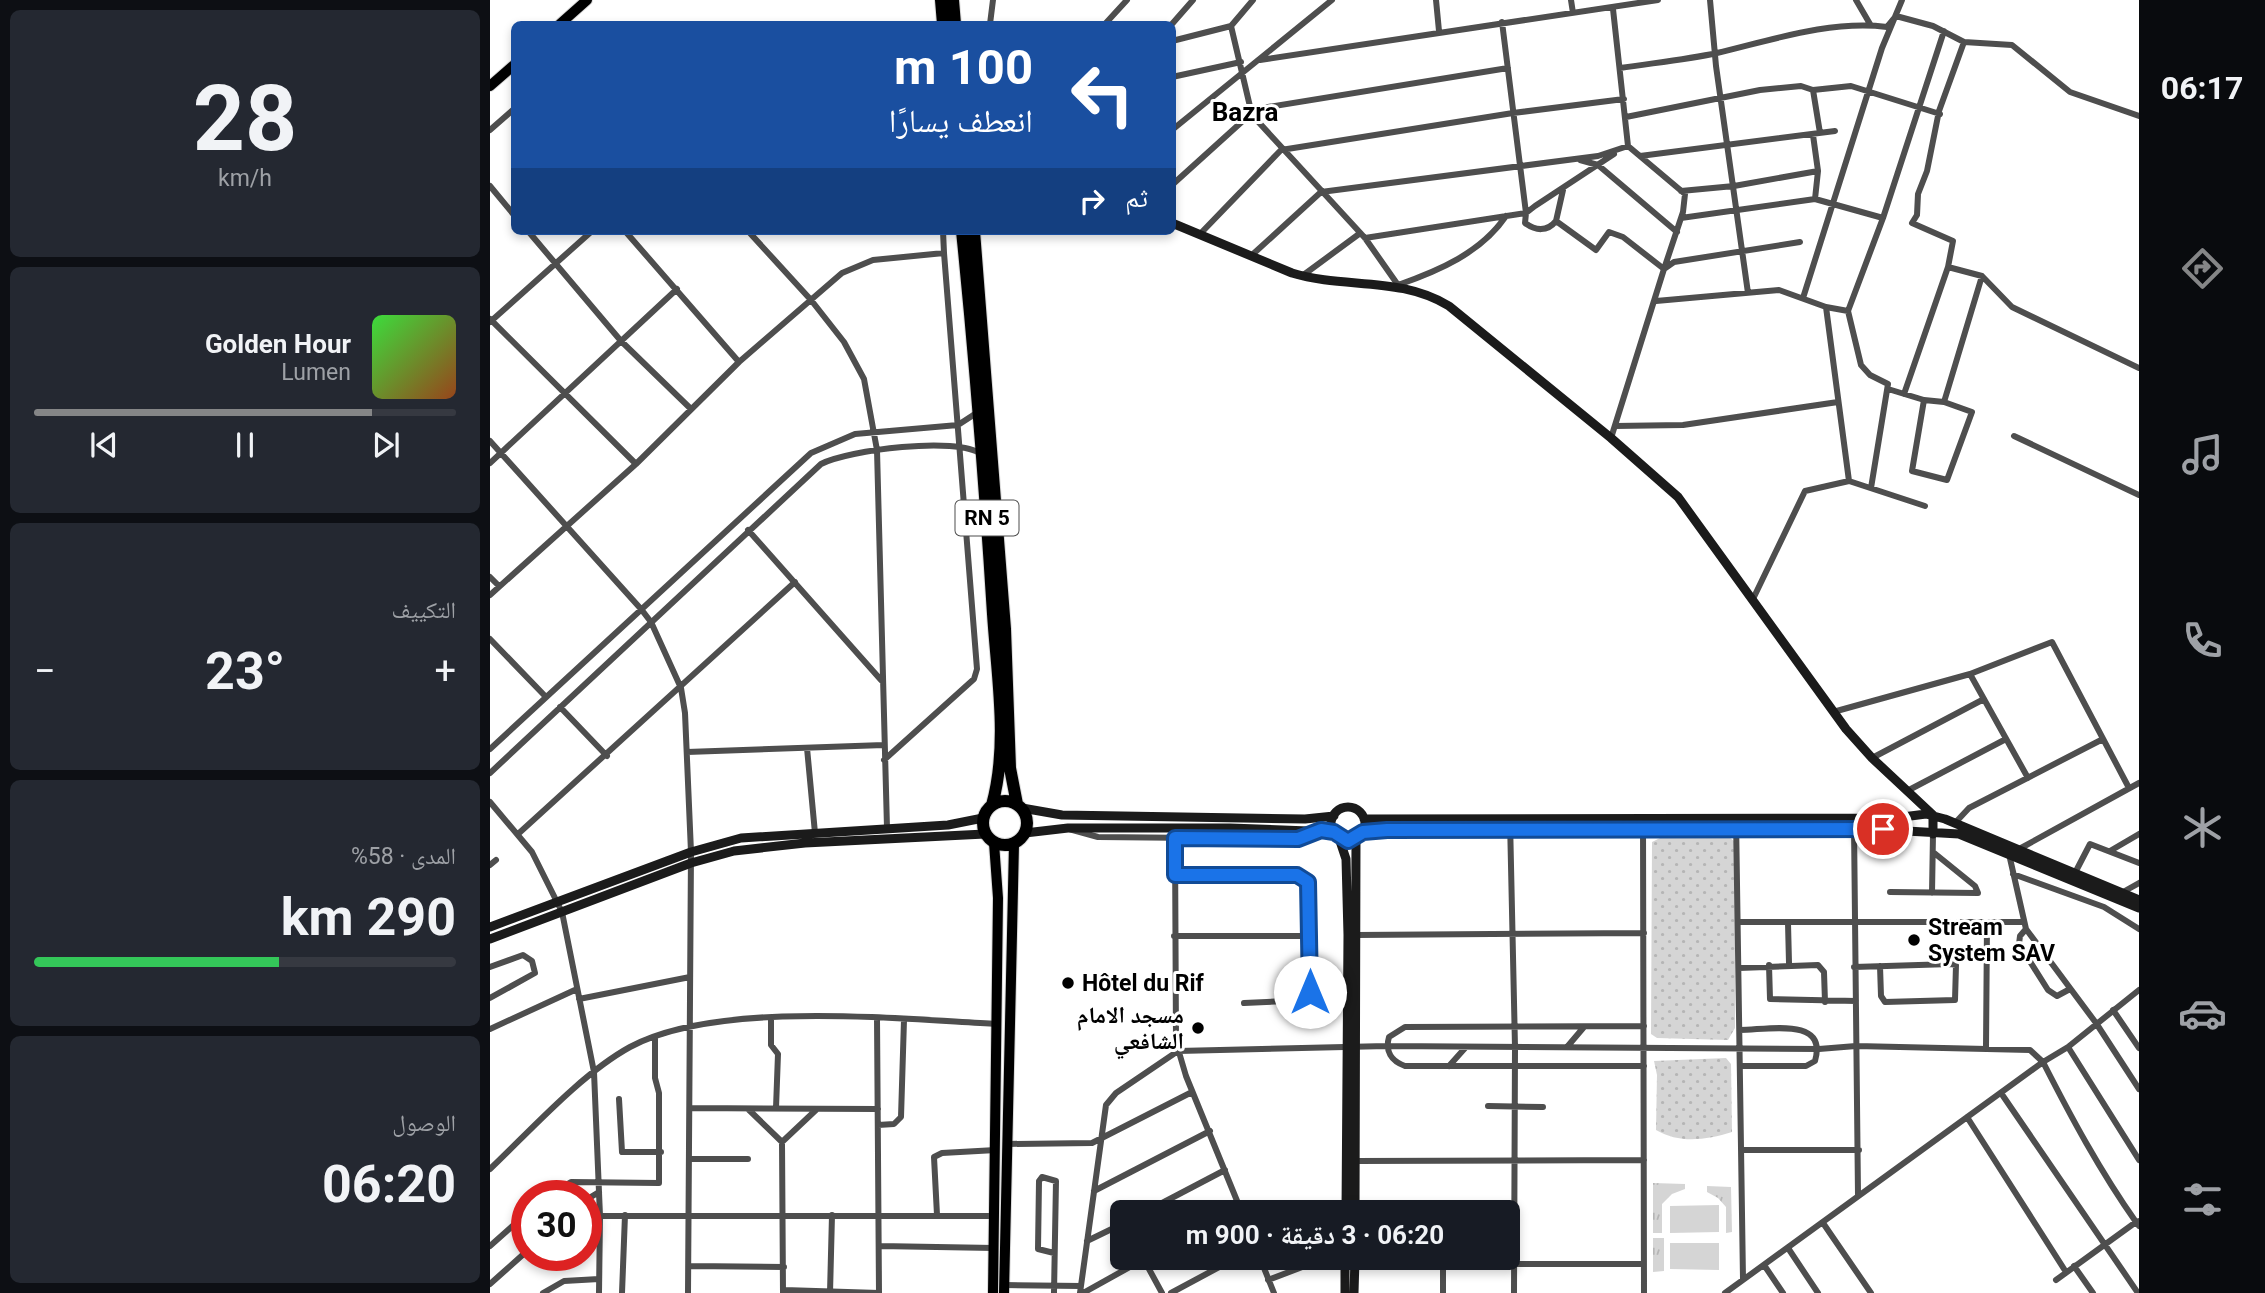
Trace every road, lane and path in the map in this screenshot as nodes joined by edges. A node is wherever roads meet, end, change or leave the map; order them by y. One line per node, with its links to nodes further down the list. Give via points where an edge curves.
1 (587, 0): 18 (main road)
2 (941, 0): 19 (highway)
3 (953, 0): 20 (highway)
4 (993, 0): 21 (street)
5 (1127, 0): 22 (street)
6 (1193, 0): 23 (street)
7 (1253, 0): 26 (street)
8 (1332, 0): 32 (street)
9 (1436, 0): 27 (street)
10 (1572, 0): 16 (street)
11 (1658, 0): 15 (street)
12 (1710, 0): 31 (street)
13 (1856, 0): 25 (street)
14 (1902, 0): 17 (street)
15 (1613, 9): 16 (street); 36 (street)
16 (1573, 13): 24 (street)
17 (1896, 16): 25 (street, via 1887,27); 28 (street); 41 (street)
18 (563, 21)
19 (943, 21)
20 (955, 21)
21 (990, 21)
22 (1108, 21)
23 (1175, 21)
24 (1502, 23): 27 (street); 35 (street)
25 (1870, 24): 31 (street, via 1817,30)
26 (1231, 26): 29 (street); 33 (street)
27 (1439, 31): 32 (street)
28 (1944, 31): 30 (street); 44 (street)
29 (1176, 40)
30 (1964, 42): 47 (street); 49 (street, via 2012,45 2070,92)
31 (1716, 53): 36 (street); 43 (street)
32 (1260, 60): 37 (street)
33 (1241, 62): 37 (street); 38 (street)
34 (511, 68): 39 (main road)
35 (1508, 68): 46 (street); 48 (street, via 1265,105)
36 (1620, 68): 42 (street)
37 (1243, 70): 48 (street); 51 (street)
38 (1176, 76)
39 (490, 86)
40 (1813, 90): 41 (street, via 1851,86); 43 (street, via 1801,86 1760,90); 54 (street)
41 (1868, 90): 44 (street); 71 (street)
42 (1623, 100): 46 (street); 50 (street)
43 (1721, 100): 50 (street); 56 (street)
44 (1920, 107): 47 (street); 77 (street)
45 (511, 112): 52 (street)
46 (1513, 113): 57 (street); 61 (street)
47 (1940, 114): 95 (street, via 1912,223 1953,241)
48 (1252, 115): 57 (street); 64 (street)
49 (2139, 116)
50 (1626, 117): 55 (street)
51 (1176, 127)
52 (490, 130)
53 (1835, 131): 54 (street)
54 (1817, 134): 56 (street); 63 (street)
55 (1628, 146): 58 (street); 59 (street)
56 (1729, 146): 59 (street); 66 (street)
57 (1281, 150): 69 (street); 81 (street)
58 (1618, 151): 60 (street); 62 (street)
59 (1640, 156): 68 (street)
60 (1574, 158): 61 (street); 62 (street)
61 (1519, 165): 69 (street); 74 (street)
62 (1598, 165): 67 (street); 80 (street)
63 (1818, 171): 66 (street); 70 (street)
64 (1176, 182)
65 (490, 186): 72 (street)
66 (1734, 186): 68 (street); 73 (street)
67 (1563, 190): 74 (street); 78 (street)
68 (1681, 191): 76 (street, via 1685,202)
69 (1321, 192): 89 (street); 93 (street)
70 (1815, 199): 71 (street); 73 (street)
71 (1833, 202): 77 (street); 102 (street)
72 (511, 211)
73 (1737, 212): 76 (street); 91 (street)
74 (1526, 213): 75 (street); 78 (street, via 1525,223 1543,230)
75 (1506, 216): 89 (street); 99 (street, via 1476,248 1430,274)
76 (1681, 218): 80 (street)
77 (1883, 218): 106 (street)
78 (1556, 221): 96 (street, via 1596,250 1609,232 1616,234)
79 (1176, 224): 81 (street)
80 (1677, 232): 96 (street)
81 (1201, 233): 93 (street)
82 (531, 235): 94 (street)
83 (589, 235): 94 (street)
84 (629, 235): 100 (street)
85 (752, 235): 103 (street)
86 (943, 235): 92 (street)
87 (962, 235): 118 (highway, RN 5)
88 (974, 235): 168 (highway, RN 5, via 1005,629 1010,768)
89 (1362, 236): 97 (street); 99 (street)
90 (1800, 242): 91 (street)
91 (1742, 251): 96 (street, via 1674,262); 101 (street)
92 (944, 253): 103 (street, via 873,260 842,273); 119 (street)
93 (1252, 255): 97 (street)
94 (556, 264): 107 (street); 108 (street)
95 (1948, 267): 98 (street); 113 (street)
96 (1664, 268): 104 (street)
97 (1302, 276): 99 (street)
98 (1982, 276): 110 (street, via 2012,307); 116 (street)
99 (1398, 285): 123 (street, via 1449,306)
100 (677, 289): 108 (street); 109 (street)
101 (1748, 293): 102 (street, via 1779,290); 104 (street)
102 (1803, 298): 105 (street)
103 (811, 300): 109 (street); 121 (street, via 844,342 864,379)
104 (1656, 300): 120 (street)
105 (1826, 307): 106 (street); 115 (street)
106 (1848, 311): 111 (street, via 1861,365)
107 (490, 320): 112 (street)
108 (621, 341): 112 (street); 117 (street)
109 (739, 362): 117 (street)
110 (2139, 368)
111 (1888, 388): 113 (street); 132 (street)
112 (566, 393): 127 (street); 130 (street)
113 (1904, 394): 114 (street)
114 (1924, 400): 116 (street); 116 (street, via 1912,471 1947,480 1972,412)
115 (1838, 402): 120 (street, via 1683,425); 131 (street)
116 (1944, 402)
117 (691, 409): 130 (street)
118 (980, 411): 119 (street); 128 (highway, RN 5)
119 (958, 425): 121 (street); 125 (street)
120 (1615, 426): 123 (street)
121 (875, 431): 126 (street); 142 (street, via 832,441 801,460)
122 (2014, 436): 133 (street)
123 (1611, 439): 141 (street, via 1678,497)
124 (490, 441): 127 (street)
125 (960, 445): 126 (street); 128 (street); 160 (street, via 977,669 974,679)
126 (877, 450): 136 (street, via 849,453 821,464); 146 (street)
127 (501, 453): 129 (street); 135 (street)
128 (983, 455): 167 (highway, RN 5, via 1000,740)
129 (490, 463)
130 (636, 464): 135 (street)
131 (1849, 481): 132 (street); 141 (street, via 1805,491)
132 (1871, 488): 134 (street)
133 (2139, 495)
134 (1925, 506)
135 (566, 524): 139 (street); 142 (street)
136 (748, 530): 138 (street); 143 (street)
137 (490, 577): 139 (street)
138 (795, 582): 146 (street); 147 (street)
139 (499, 586): 140 (street)
140 (490, 595)
141 (1753, 598): 151 (street)
142 (641, 609): 143 (street); 148 (street)
143 (651, 622): 147 (street); 150 (street)
144 (490, 639): 148 (street)
145 (1970, 674): 149 (street); 151 (street); 153 (street, via 2052,642)
146 (881, 680): 154 (street)
147 (681, 688): 157 (street); 158 (street)
148 (546, 697): 156 (street)
149 (1984, 699): 152 (street); 159 (street)
150 (560, 707): 158 (street); 161 (street)
151 (1833, 712): 159 (street)
152 (2006, 738): 162 (street); 165 (street)
153 (2103, 739): 162 (street); 164 (street)
154 (884, 745): 155 (street); 160 (street)
155 (807, 748): 157 (street); 184 (street)
156 (490, 749)
157 (687, 752): 197 (street)
158 (607, 757): 187 (street)
159 (1872, 758): 165 (street)
160 (884, 760): 179 (street)
161 (490, 773)
162 (2028, 778): 177 (street, via 1969,808)
163 (2139, 783): 164 (street)
164 (2129, 788): 195 (street)
165 (1907, 790): 170 (street)
166 (490, 802): 187 (street)
167 (992, 805): 168 (highway, via 1004,800); 172 (highway)
168 (1020, 806): 171 (street, via 1062,815); 185 (highway, via 1027,820)
169 (1918, 815): 170 (street); 176 (street); 186 (street)
170 (1933, 815): 177 (street); 188 (street)
171 (1334, 816): 173 (street, via 1351,807); 190 (street)
172 (983, 817): 179 (street, via 948,825); 192 (highway)
173 (1364, 819): 178 (street); 191 (street)
174 (1643, 819): 175 (street); 178 (street); 182 (street)
175 (1736, 823): 176 (street); 182 (street); 215 (street)
176 (1854, 823): 186 (street); 217 (street)
177 (1955, 823): 183 (street)
178 (1510, 825): 182 (street); 191 (street); 222 (street)
179 (887, 828): 184 (street)
180 (1068, 828): 181 (street); 185 (street); 193 (street, via 1098,837)
181 (1317, 830): 190 (street); 193 (street, via 1298,839)
182 (1644, 830): 223 (street)
183 (1965, 831): 188 (street); 195 (street); 199 (street)
184 (815, 833): 197 (street, via 741,838)
185 (1025, 833): 194 (highway)
186 (1917, 833): 188 (street)
187 (518, 834): 211 (street)
188 (1933, 834): 198 (street)
189 (2139, 834): 196 (street)
190 (1336, 835): 191 (street); 266 (street, via 1346,864)
191 (1359, 835): 224 (street)
192 (990, 838): 194 (highway); 200 (street, via 805,843 734,851); 248 (main road, via 998,898)
193 (1175, 838): 204 (street)
194 (1014, 844): 292 (main road)
195 (2021, 848): 202 (street)
196 (2110, 851): 201 (street); 202 (street, via 2090,844)
197 (691, 852): 200 (street); 211 (street)
198 (1933, 852): 209 (street); 209 (street, via 1978,891 1975,895)
199 (2009, 852): 203 (street); 206 (street)
200 (691, 863): 214 (street); 234 (street)
201 (2139, 863)
202 (2076, 871): 206 (street)
203 (2013, 874): 212 (street); 219 (street)
204 (1175, 875): 225 (street); 226 (street, via 1305,878)
205 (2139, 883): 208 (street)
206 (2111, 891): 208 (street); 212 (street); 213 (street)
207 (1890, 892): 209 (street)
208 (2123, 892): 210 (street)
209 (1932, 893)
210 (2139, 900)
211 (558, 901): 214 (street); 220 (street)
212 (2104, 907): 221 (street)
213 (2139, 908)
214 (562, 912): 227 (street); 235 (street)
215 (1738, 922): 216 (street); 233 (street)
216 (1788, 923): 217 (street); 228 (street)
217 (1855, 923): 218 (street); 232 (street)
218 (1987, 923): 219 (street); 264 (street)
219 (2025, 926): 236 (street); 236 (street, via 2019,944 2048,990 2057,996)
220 (490, 927)
221 (2139, 929)
222 (1512, 933): 223 (street); 224 (street); 249 (street)
223 (1644, 933): 251 (street)
224 (1356, 935): 266 (street)
225 (1174, 936): 226 (street); 268 (street)
226 (1310, 936): 242 (street, via 1309,997)
227 (490, 939)
228 (1789, 963): 229 (street); 241 (street, via 1822,967)
229 (1769, 965): 233 (street); 241 (street, via 1770,999)
230 (1880, 966): 230 (street, via 1885,1002 1955,1000 1956,965); 232 (street)
231 (490, 967): 238 (street, via 526,956 535,973)
232 (1854, 967): 240 (street)
233 (1738, 968): 254 (street)
234 (691, 977): 239 (street); 252 (street)
235 (577, 989): 239 (street); 253 (street)
236 (2070, 989): 247 (street)
237 (2139, 990): 243 (street)
238 (490, 998)
239 (579, 999): 274 (street)
240 (1856, 1001): 241 (street); 262 (street)
241 (1825, 1002)
242 (1244, 1003)
243 (2113, 1010): 247 (street); 265 (street)
244 (771, 1018): 245 (street); 252 (street); 284 (street, via 771,1045 778,1054)
245 (877, 1018): 246 (street); 286 (street)
246 (904, 1020): 248 (street); 288 (street, via 901,1117 894,1124)
247 (2096, 1023): 263 (street); 275 (street)
248 (997, 1024): 293 (main road)
249 (1514, 1026): 250 (street); 256 (street, via 1405,1027 1389,1037); 258 (street)
250 (1584, 1026): 251 (street); 259 (street)
251 (1644, 1026): 260 (street)
252 (690, 1028): 255 (street); 282 (street)
253 (490, 1029)
254 (1740, 1030): 261 (street); 267 (street, via 1803,1029 1814,1035)
255 (655, 1038): 274 (street, via 633,1045); 296 (street)
256 (1387, 1046): 257 (street); 266 (street); 270 (street, via 1392,1060 1405,1066)
257 (1466, 1046): 258 (street); 270 (street)
258 (1515, 1046): 259 (street); 271 (street)
259 (1567, 1046): 260 (street)
260 (1644, 1046): 261 (street); 272 (street)
261 (1741, 1046): 267 (street); 273 (street)
262 (1856, 1046): 264 (street); 267 (street); 295 (street)
263 (2068, 1047): 269 (street); 301 (street)
264 (1986, 1048): 269 (street, via 2030,1050)
265 (2139, 1048)
266 (1352, 1049): 268 (street); 302 (street); 311 (street)
267 (1819, 1049): 273 (street, via 1815,1061 1807,1066)
268 (1178, 1051): 276 (street); 290 (street, via 1110,1099)
269 (2043, 1062): 277 (street); 323 (street, via 2080,1135)
270 (1450, 1066): 271 (street)
271 (1515, 1066): 272 (street); 280 (street)
272 (1644, 1066): 300 (street)
273 (1741, 1066): 294 (street)
274 (594, 1072): 303 (street); 305 (street)
275 (2139, 1089)
276 (1192, 1092): 289 (street); 290 (street)
277 (2001, 1093): 287 (street); 327 (street)
278 (619, 1099): 296 (street, via 622,1152)
279 (1488, 1107): 280 (street)
280 (1514, 1107): 281 (street); 299 (street)
281 (1543, 1107)
282 (690, 1108): 283 (street); 298 (street)
283 (748, 1108): 284 (street); 291 (street)
284 (776, 1108): 285 (street)
285 (817, 1109): 286 (street); 291 (street)
286 (878, 1109): 288 (street)
287 (1967, 1117): 308 (street); 350 (street)
288 (878, 1125): 318 (street)
289 (1210, 1131): 304 (street); 307 (street)
290 (1101, 1139): 292 (street, via 1092,1143); 307 (street)
291 (782, 1142): 316 (street)
292 (1007, 1144): 356 (main road)
293 (996, 1150): 319 (street, via 933,1157); 321 (main road)
294 (1742, 1150): 295 (street); 352 (street)
295 (1859, 1150): 308 (street)
296 (661, 1152): 306 (street, via 659,1182)
297 (748, 1158): 298 (street)
298 (690, 1159): 314 (street)
299 (1514, 1159): 300 (street); 302 (street); 313 (street)
300 (1644, 1160): 333 (street)
301 (2139, 1160)
302 (1356, 1161): 312 (street)
303 (490, 1169)
304 (1225, 1170): 309 (street); 310 (street)
305 (598, 1180)
306 (602, 1183)
307 (1094, 1191): 326 (street)
308 (1858, 1195): 322 (street)
309 (1168, 1200)
310 (1237, 1200)
311 (1346, 1200)
312 (1355, 1200)
313 (1514, 1200)
314 (690, 1214): 315 (street); 316 (street); 336 (street)
315 (625, 1215): 320 (street); 365 (street)
316 (782, 1215): 317 (street); 339 (street)
317 (832, 1215): 318 (street); 361 (street)
318 (879, 1215): 319 (street); 329 (street)
319 (937, 1215): 321 (street)
320 (602, 1216)
321 (995, 1216): 330 (main road)
322 (1824, 1223): 331 (street); 380 (street)
323 (2138, 1223): 327 (street)
324 (511, 1227): 328 (street)
325 (1110, 1230): 326 (street)
326 (1087, 1241): 358 (street)
327 (2106, 1245): 338 (street); 382 (street)
328 (490, 1246)
329 (879, 1246): 330 (street); 367 (street)
330 (994, 1248): 368 (main road)
331 (1788, 1248): 334 (street); 379 (street)
332 (1054, 1253): 332 (street, via 1038,1249 1042,1177 1056,1181); 357 (street)
333 (1644, 1264): 337 (street); 376 (street)
334 (1764, 1265): 352 (street); 378 (street)
335 (511, 1266): 355 (street)
336 (689, 1266): 339 (street); 366 (street)
337 (1520, 1266)
338 (2074, 1266): 350 (street); 381 (street)
339 (784, 1267): 360 (street)
340 (1122, 1270): 358 (street)
341 (1150, 1270): 369 (street)
342 (1214, 1270): 370 (street)
343 (1264, 1270): 353 (street)
344 (1294, 1270): 353 (street)
345 (1349, 1270): 372 (street)
346 (1351, 1270): 373 (street)
347 (1443, 1270): 374 (street)
348 (1514, 1270): 375 (street)
349 (599, 1271): 351 (street)
350 (2066, 1272): 354 (street)
351 (599, 1279): 363 (street, via 564,1281); 364 (street)
352 (1743, 1279): 377 (street)
353 (1268, 1280): 359 (street)
354 (2056, 1280)
355 (490, 1286): 362 (street)
356 (1004, 1289): 357 (street)
357 (1054, 1289): 358 (street)
358 (1081, 1291)
359 (1273, 1291): 371 (street)
360 (783, 1292): 361 (street)
361 (830, 1292): 367 (street)
362 (495, 1293)
363 (543, 1293)
364 (599, 1293)
365 (622, 1293)
366 (688, 1293)
367 (879, 1293)
368 (993, 1293)
369 (1162, 1293)
370 (1171, 1293)
371 (1264, 1293)
372 (1345, 1293)
373 (1354, 1293)
374 (1443, 1293)
375 (1514, 1293)
376 (1644, 1293)
377 (1725, 1293)
378 (1783, 1293)
379 (1818, 1293)
380 (1871, 1293)
381 (2093, 1293)
382 (2138, 1293)

